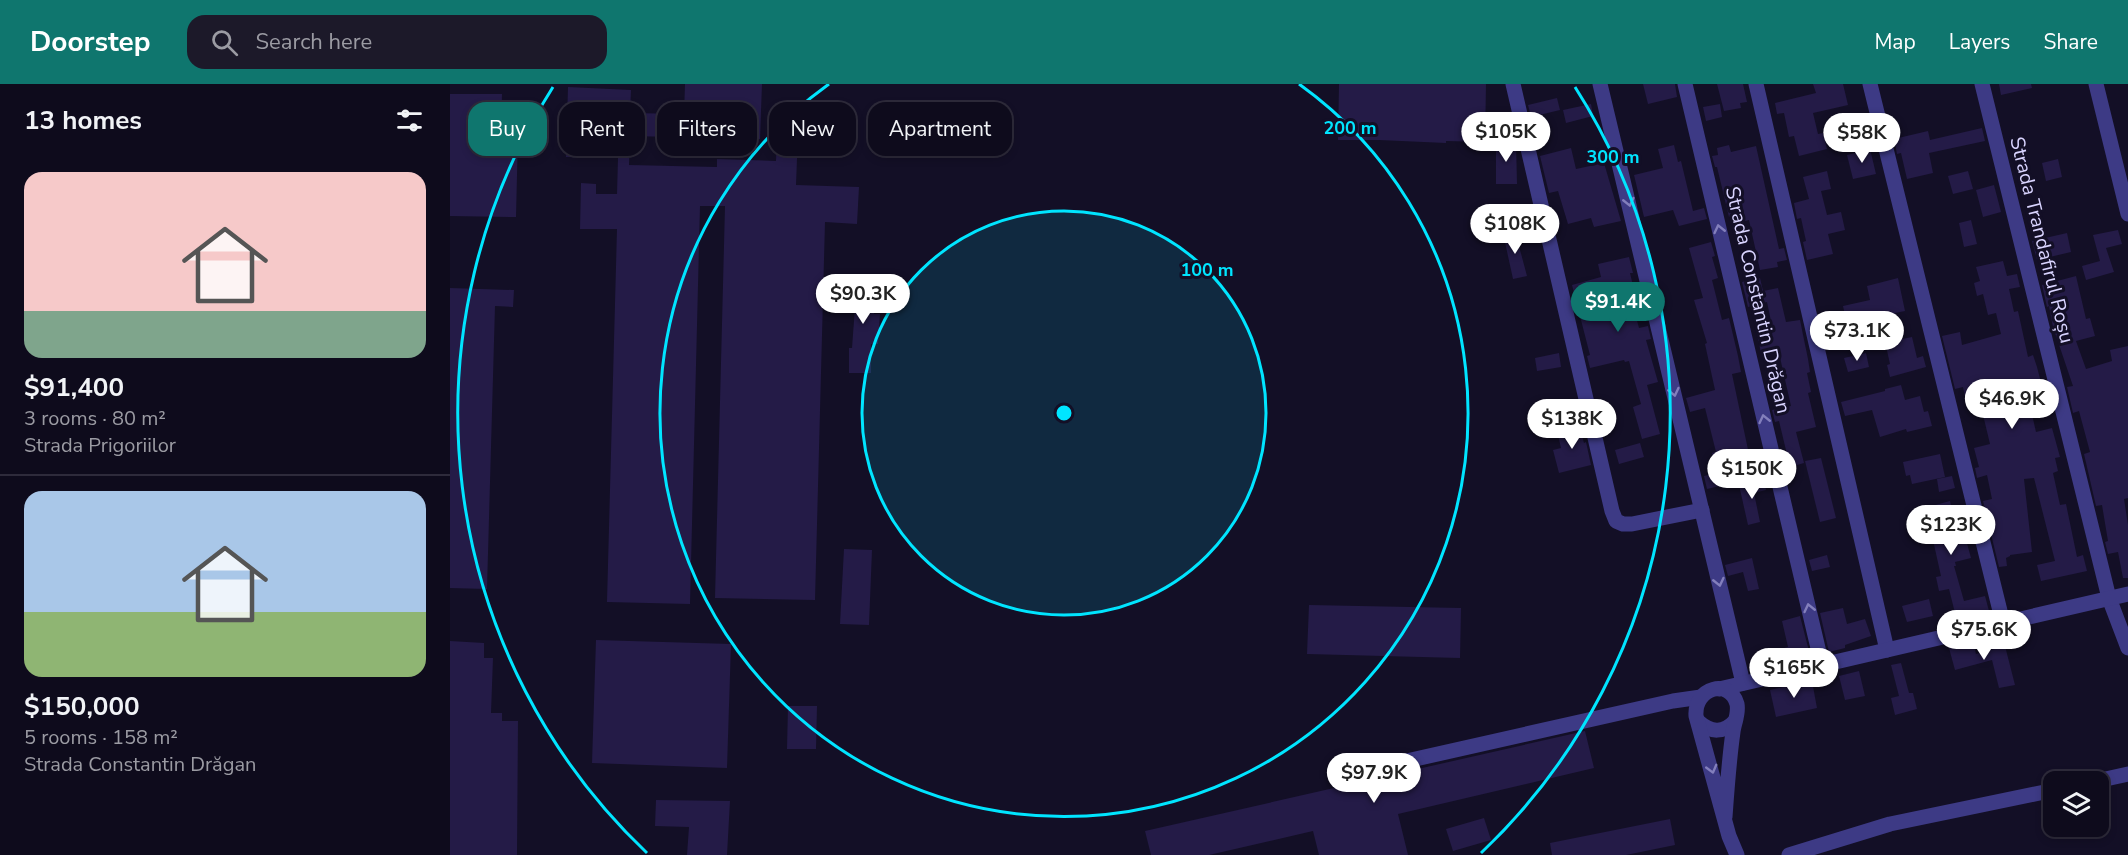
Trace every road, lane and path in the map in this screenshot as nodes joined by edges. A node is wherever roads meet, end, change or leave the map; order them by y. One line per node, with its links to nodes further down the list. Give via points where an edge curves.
1 (1513, 84): 9 (street, via 1612,512 1616,521 1632,524)
2 (1600, 84): 9 (street, one-way to 9)
3 (1685, 84): 15 (street, Strada Constantin Drăgan, one-way to 3)
4 (1756, 84): 14 (street)
5 (1870, 84): 12 (street)
6 (1982, 84): 11 (street, Strada Trandafirul Roșu)
7 (2096, 84): 8 (street)
8 (2128, 214)
9 (1702, 510): 16 (street, one-way to 16)
10 (2128, 594): 11 (street)
11 (2109, 598): 12 (street); 13 (street, Strada Trandafirul Roșu)
12 (2003, 623): 14 (street)
13 (2128, 648)
14 (1887, 650): 15 (street)
15 (1822, 665): 16 (street)
16 (1743, 682): 17 (street); 19 (street)
17 (1719, 689): 18 (street); 19 (street)
18 (1701, 696): 20 (street, via 1696,709); 22 (street)
19 (1736, 701): 21 (street)
20 (1699, 722): 21 (street, via 1717,731); 26 (street, one-way to 26)
21 (1734, 722): 26 (street)
22 (1362, 771)
23 (2128, 774): 24 (street)
24 (2109, 778)
25 (2043, 792): 27 (street, via 1890,824)
26 (1725, 817): 28 (street)
27 (1834, 841): 29 (street); 30 (street)
28 (1737, 855)
29 (1789, 855)
30 (1817, 855)

